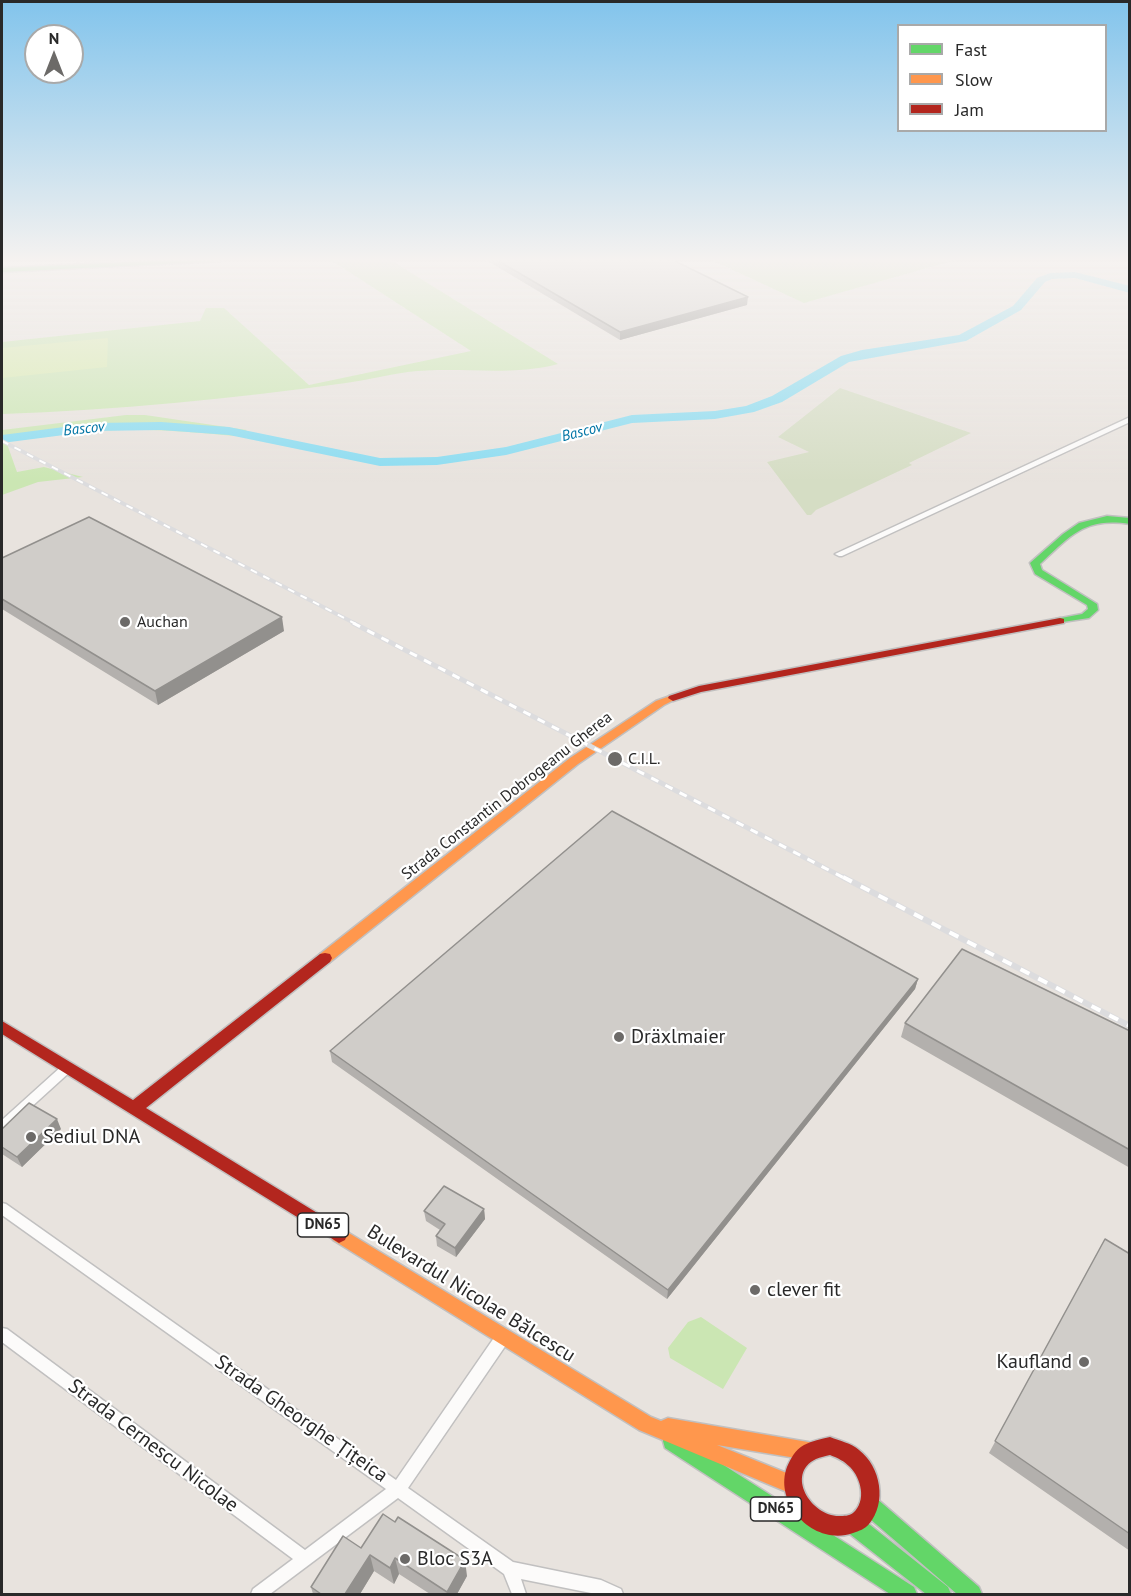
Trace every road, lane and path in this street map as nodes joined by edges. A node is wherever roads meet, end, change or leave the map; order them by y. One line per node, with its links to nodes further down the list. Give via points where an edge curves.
1 (1130, 419): 3 (street)
2 (1130, 521): 6 (main road, Strada Constantin Dobrogeanu Gherea, via 1087,520 1035,564 1045,577 1092,604 1093,610 1085,616 699,689 660,703 574,761)
3 (839, 554)
4 (2, 1027): 5 (main road, Bulevardul Nicolae Bălcescu / DN65)
5 (67, 1068): 6 (main road, Bulevardul Nicolae Bălcescu / DN65); 7 (street)
6 (133, 1108): 10 (main road, Bulevardul Nicolae Bălcescu / DN65)
7 (2, 1127)
8 (2, 1208): 14 (street, Strada Gheorghe Țițeica)
9 (2, 1334): 17 (street, Strada Cernescu Nicolae)
10 (503, 1337): 11 (main road, Bulevardul Nicolae Bălcescu / DN65); 14 (street)
11 (645, 1424): 12 (main road, Bulevardul Nicolae Bălcescu / DN65); 13 (main road, Bulevardul Nicolae Bălcescu / DN65); 22 (main road, DN65)
12 (808, 1451): 13 (main road, DN65, via 796,1465); 15 (main road, DN65, via 830,1446 851,1455 870,1483)
13 (792, 1485): 16 (main road, DN65, via 803,1511 814,1521 827,1527)
14 (399, 1488): 17 (street); 18 (street, Strada Gheorghe Țițeica)
15 (869, 1505): 16 (main road); 24 (main road)
16 (854, 1524): 23 (main road)
17 (304, 1558): 19 (street)
18 (510, 1569): 20 (street); 21 (street, Strada Gheorghe Țițeica)
19 (258, 1594)
20 (519, 1594)
21 (616, 1594)
22 (907, 1594)
23 (941, 1594)
24 (972, 1594)

